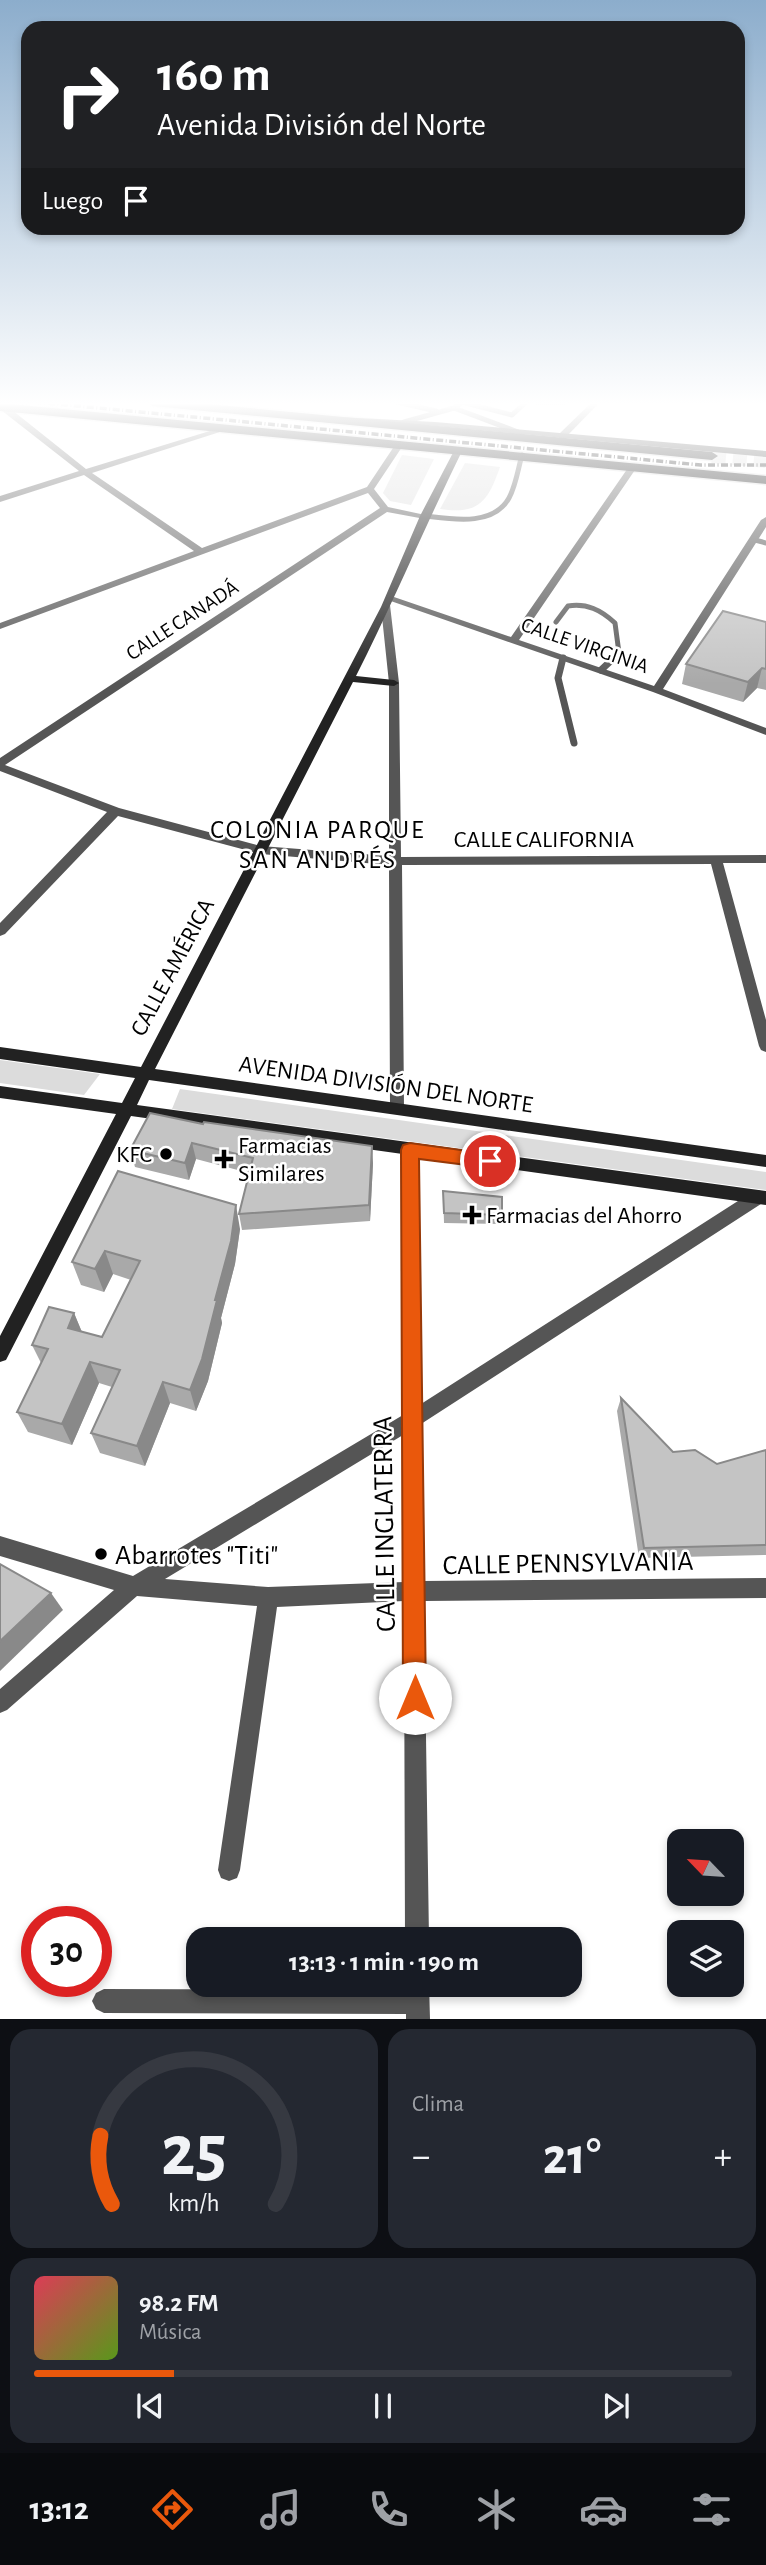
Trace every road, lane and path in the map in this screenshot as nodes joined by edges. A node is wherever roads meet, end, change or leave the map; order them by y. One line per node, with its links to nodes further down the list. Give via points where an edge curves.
1 (120, 496): 11 (street)
2 (350, 496): 11 (street)
3 (375, 496): 7 (street)
4 (435, 496): 8 (main road, CALLE AMÉRICA)
5 (509, 496): 8 (lane, via 507,502 476,520)
6 (613, 496): 15 (street)
7 (385, 509): 8 (street); 23 (street, CALLE CANADÁ)
8 (425, 516): 12 (main road, CALLE AMÉRICA)
9 (766, 520): 10 (street)
10 (760, 542): 20 (street)
11 (199, 550): 14 (street)
12 (388, 603): 15 (street, CALLE VIRGINIA); 18 (main road, CALLE AMÉRICA); 19 (street)
13 (556, 622): 17 (lane, via 568,606 585,604 615,623 619,653)
14 (0, 626)
15 (514, 640): 16 (street, CALLE VIRGINIA)
16 (563, 657): 17 (street, CALLE VIRGINIA); 22 (lane, via 558,678)
17 (601, 670): 20 (street, CALLE VIRGINIA)
18 (349, 678): 19 (main road); 25 (main road, CALLE AMÉRICA)
19 (394, 683): 28 (street)
20 (657, 690): 21 (street, CALLE VIRGINIA)
21 (766, 732)
22 (574, 743)
23 (0, 765): 24 (street, CALLE CALIFORNIA)
24 (116, 811): 25 (street, CALLE CALIFORNIA); 29 (street)
25 (261, 850): 28 (street, CALLE CALIFORNIA); 32 (main road, CALLE AMÉRICA)
26 (716, 859): 27 (street, CALLE CALIFORNIA); 28 (street, CALLE CALIFORNIA); 30 (street)
27 (766, 859)
28 (395, 861): 34 (street)
29 (0, 931)
30 (766, 1046)
31 (0, 1053): 32 (main road, AVENIDA DIVISIÓN DEL NORTE)
32 (145, 1073): 34 (main road, AVENIDA DIVISIÓN DEL NORTE); 35 (main road, CALLE AMÉRICA)
33 (0, 1092): 35 (main road)
34 (397, 1108): 37 (main road, AVENIDA DIVISIÓN DEL NORTE)
35 (125, 1111): 36 (main road); 39 (main road, CALLE AMÉRICA)
36 (410, 1150): 38 (main road); 40 (street, CALLE INGLATERRA)
37 (766, 1161)
38 (762, 1197): 40 (street)
39 (0, 1354)
40 (412, 1420): 42 (street); 44 (street, CALLE INGLATERRA)
41 (0, 1546): 42 (street, CALLE PENNSYLVANIA)
42 (134, 1586): 45 (street, CALLE PENNSYLVANIA); 46 (street)
43 (766, 1588): 44 (street, CALLE PENNSYLVANIA)
44 (414, 1591): 45 (street, CALLE PENNSYLVANIA); 48 (street, CALLE INGLATERRA)
45 (268, 1597): 47 (street)
46 (0, 1703)
47 (229, 1870)
48 (417, 1927)
49 (104, 2001): 50 (street)
50 (418, 2002)

